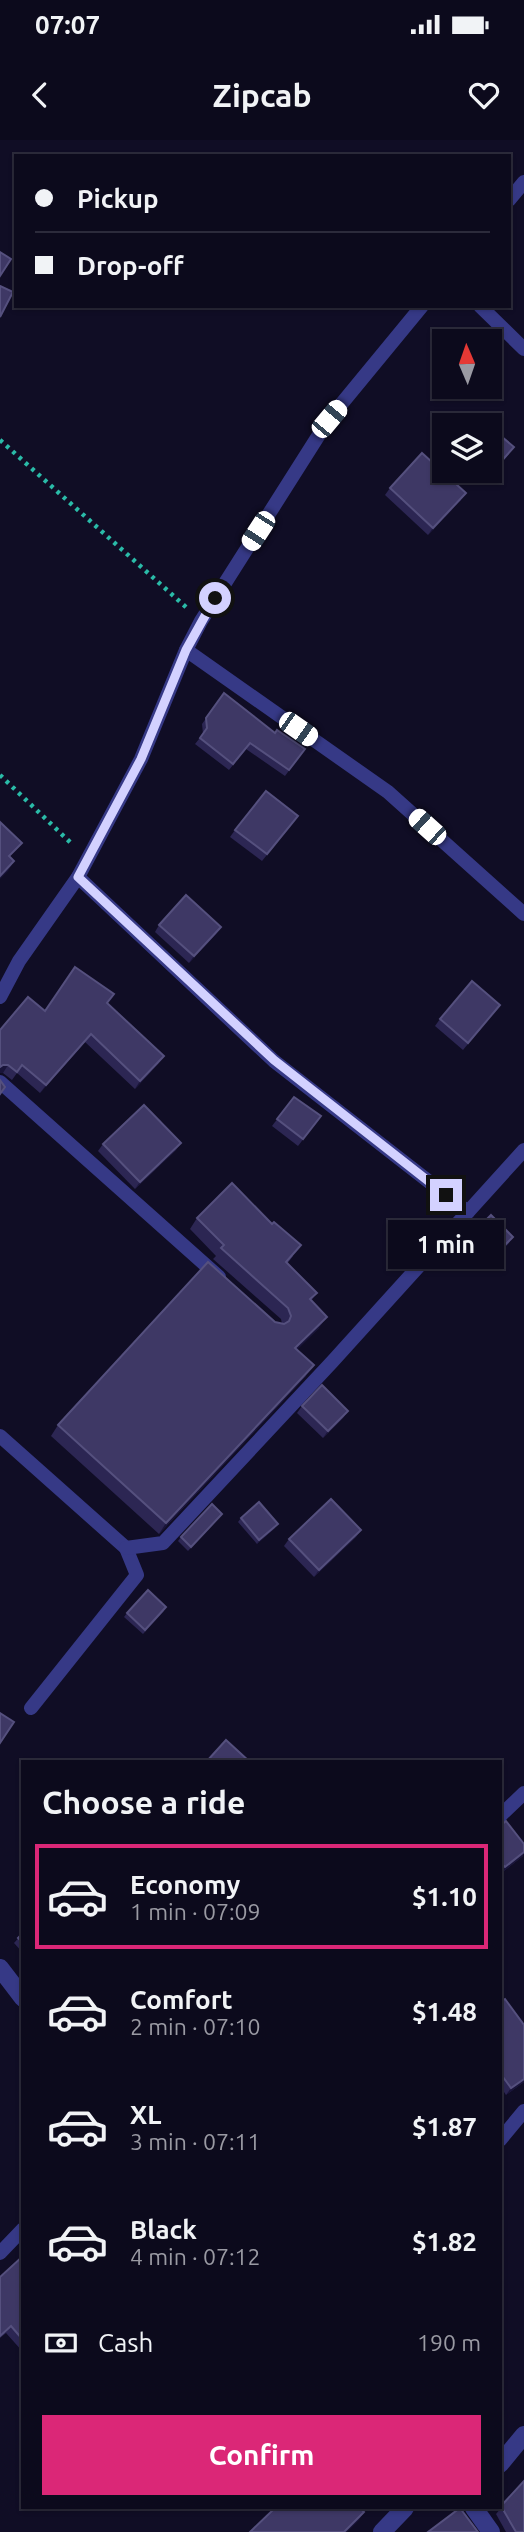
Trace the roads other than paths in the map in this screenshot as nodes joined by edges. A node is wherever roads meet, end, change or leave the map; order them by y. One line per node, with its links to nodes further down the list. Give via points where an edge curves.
1 (524, 182): 2 (lane)
2 (511, 198)
3 (420, 308): 6 (lane, via 329,419)
4 (482, 308): 5 (lane)
5 (524, 349)
6 (186, 650): 7 (lane, via 141,759); 8 (lane, via 388,792)
7 (78, 877): 9 (lane, via 19,961); 12 (lane, via 274,1060)
8 (524, 914)
9 (0, 998)
10 (0, 1082): 13 (lane)
11 (524, 1150): 12 (lane)
12 (468, 1212): 15 (lane, via 163,1543)
13 (234, 1290)
14 (0, 1436): 15 (lane)
15 (125, 1548): 16 (lane, via 137,1575)
16 (31, 1708)
17 (524, 1794): 18 (lane)
18 (502, 1814)
19 (0, 1968): 20 (street)
20 (21, 1995)
21 (524, 2111): 22 (lane)
22 (502, 2138)
23 (21, 2231): 24 (lane)
24 (0, 2252)
25 (524, 2435): 26 (street)
26 (502, 2462)
27 (404, 2509): 29 (street)
28 (475, 2509): 30 (street)
29 (382, 2532)
30 (491, 2532)

